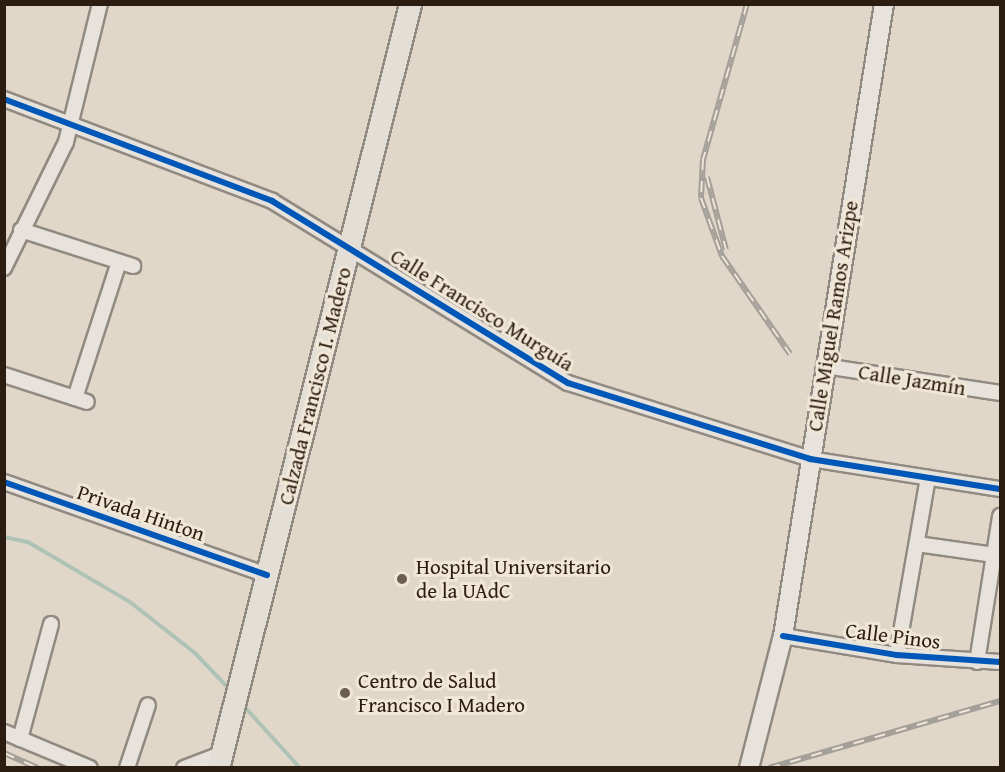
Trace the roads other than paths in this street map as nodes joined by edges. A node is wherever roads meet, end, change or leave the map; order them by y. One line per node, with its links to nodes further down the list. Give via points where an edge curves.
1 (100, 4): 5 (street)
2 (410, 4): 7 (main road, Calzada Francisco I. Madero)
3 (884, 4): 11 (main road, Calle Miguel Ramos Arizpe)
4 (4, 99): 5 (street, Calle Francisco Murguía)
5 (72, 123): 6 (street); 7 (street, Calle Francisco Murguía, via 245,188)
6 (21, 230): 8 (street); 10 (street)
7 (350, 247): 14 (street, Calle Francisco Murguía, via 568,383); 21 (main road, Calzada Francisco I. Madero)
8 (119, 262): 9 (street); 12 (street, via 81,400)
9 (133, 266)
10 (4, 268)
11 (824, 366): 13 (street, Calle Jazmín); 14 (main road, Calle Miguel Ramos Arizpe)
12 (4, 375)
13 (1000, 393)
14 (810, 459): 15 (street, Calle Francisco Murguía); 23 (main road, Calle Miguel Ramos Arizpe)
15 (928, 478): 17 (street, Calle Francisco Murguía); 19 (street)
16 (4, 482): 21 (street, Privada Hinton)
17 (1000, 489)
18 (1000, 516): 20 (street)
19 (917, 544): 20 (street); 24 (street)
20 (994, 555): 25 (street)
21 (267, 575): 30 (main road, Calzada Francisco I. Madero, via 229,719)
22 (51, 624): 29 (street)
23 (783, 636): 24 (street, Calle Pinos); 34 (main road, Calle Miguel Ramos Arizpe)
24 (897, 655): 25 (street, Calle Pinos)
25 (977, 662): 26 (street, Calle Pinos)
26 (1000, 662)
27 (148, 705): 32 (street)
28 (4, 732): 29 (street)
29 (20, 739): 31 (street)
30 (222, 763): 33 (street)
31 (90, 768)
32 (127, 768)
33 (184, 768)
34 (749, 768)

